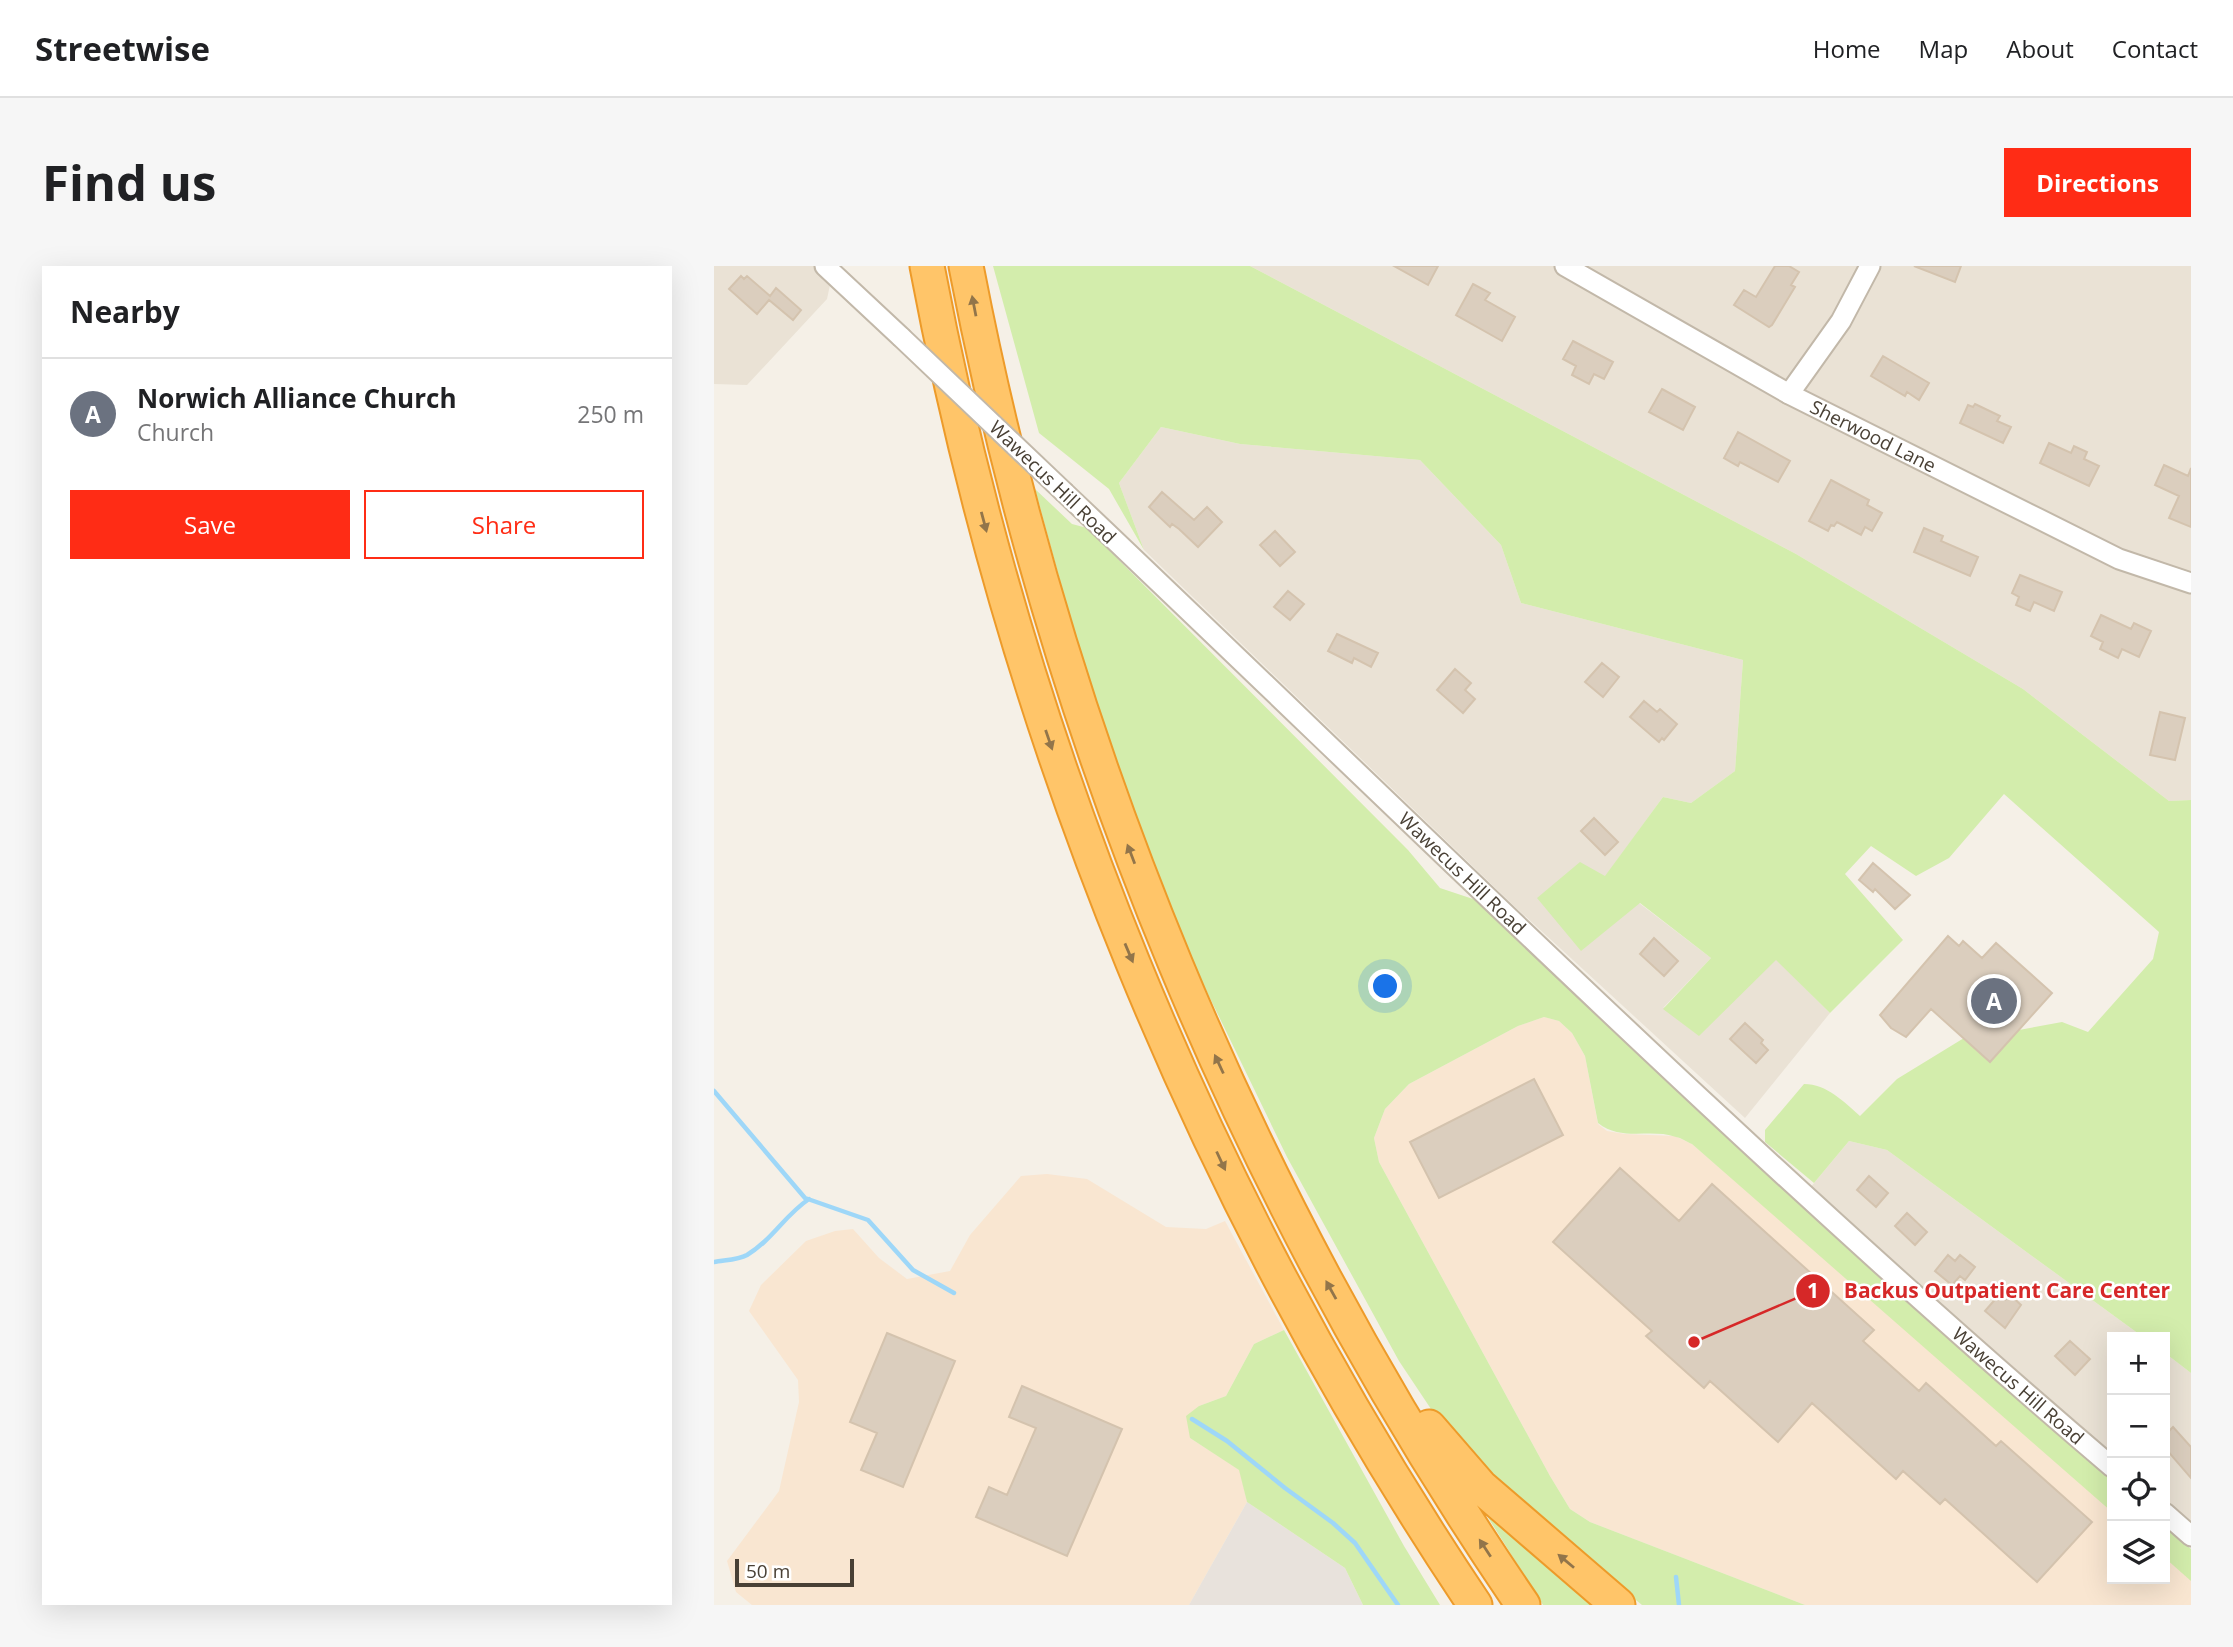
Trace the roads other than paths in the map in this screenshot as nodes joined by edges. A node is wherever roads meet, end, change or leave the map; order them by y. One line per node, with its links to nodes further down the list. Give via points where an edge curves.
1 (825, 266): 9 (street, Wawecus Hill Road, bridge, via 1766,1160)
2 (926, 266): 12 (highway, one-way to 12, via 1004,596 1059,769 1120,933 1278,1275)
3 (966, 266): 8 (highway, one-way to 3, via 1219,1063 1157,921 1111,799 1037,569)
4 (1565, 266): 6 (street, Sherwood Lane)
5 (1870, 266): 6 (street, via 1840,321)
6 (1790, 394): 7 (street, Sherwood Lane, via 2119,559)
7 (2191, 583)
8 (1348, 1320): 15 (highway, one-way to 8, via 1433,1467); 16 (highway, one-way to 8, via 1473,1479)
9 (2107, 1463)
10 (2170, 1517): 11 (street)
11 (2191, 1536)
12 (1450, 1568): 13 (highway); 14 (highway)
13 (1460, 1605)
14 (1475, 1605)
15 (1523, 1605)
16 (1618, 1605)

